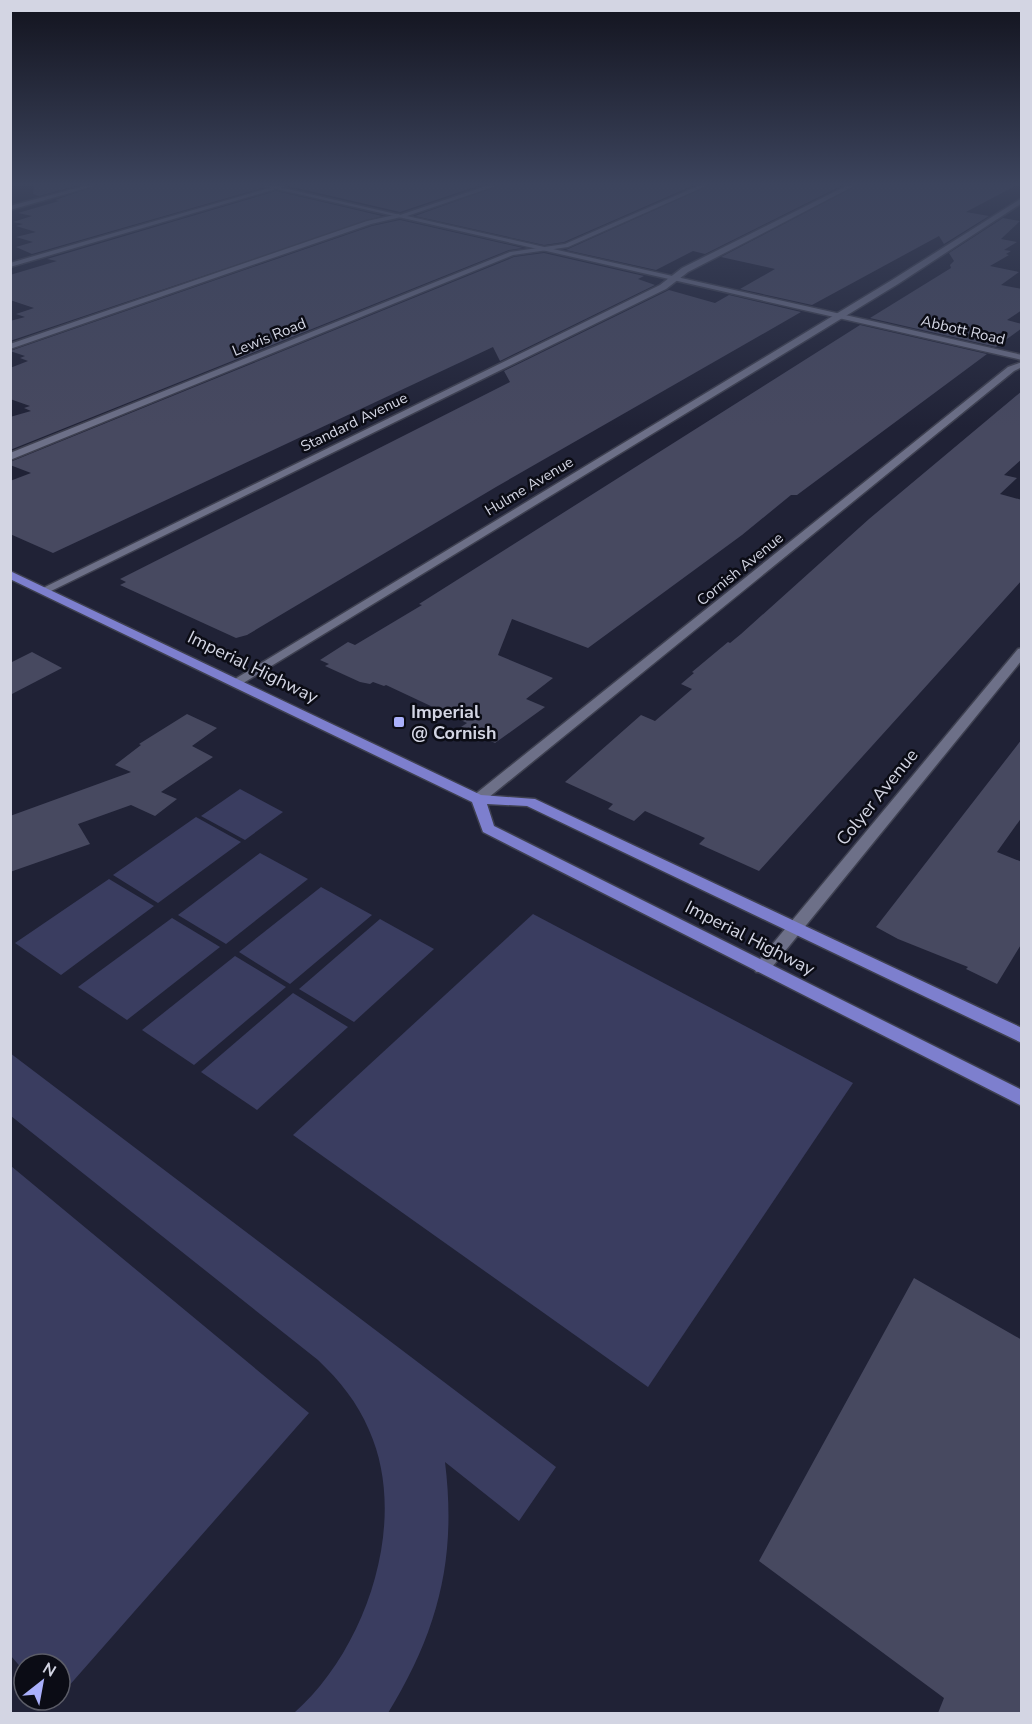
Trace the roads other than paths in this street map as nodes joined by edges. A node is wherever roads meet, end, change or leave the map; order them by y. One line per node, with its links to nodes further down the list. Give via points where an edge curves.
1 (241, 266): 8 (street)
2 (479, 266): 11 (street, Lewis Road)
3 (620, 266): 6 (street, Abbott Road)
4 (692, 266): 6 (street, Standard Avenue)
5 (917, 266): 7 (street, Hulme Avenue)
6 (674, 279): 7 (street, Abbott Road); 13 (street, Standard Avenue)
7 (838, 316): 9 (street, Abbott Road); 15 (street, Hulme Avenue)
8 (10, 347)
9 (1022, 358)
10 (1022, 364): 16 (street, Cornish Avenue)
11 (10, 457)
12 (10, 574): 13 (main road, Imperial Highway)
13 (45, 590): 15 (main road, Imperial Highway)
14 (1022, 652): 17 (street, Colyer Avenue)
15 (236, 682): 16 (main road, Imperial Highway)
16 (478, 799): 17 (main road, Imperial Highway, via 530,802); 18 (main road, Imperial Highway, via 488,829)
17 (794, 928): 18 (street, Colyer Avenue); 19 (main road, Imperial Highway)
18 (762, 968): 20 (main road, Imperial Highway)
19 (1022, 1036)
20 (1022, 1099)

